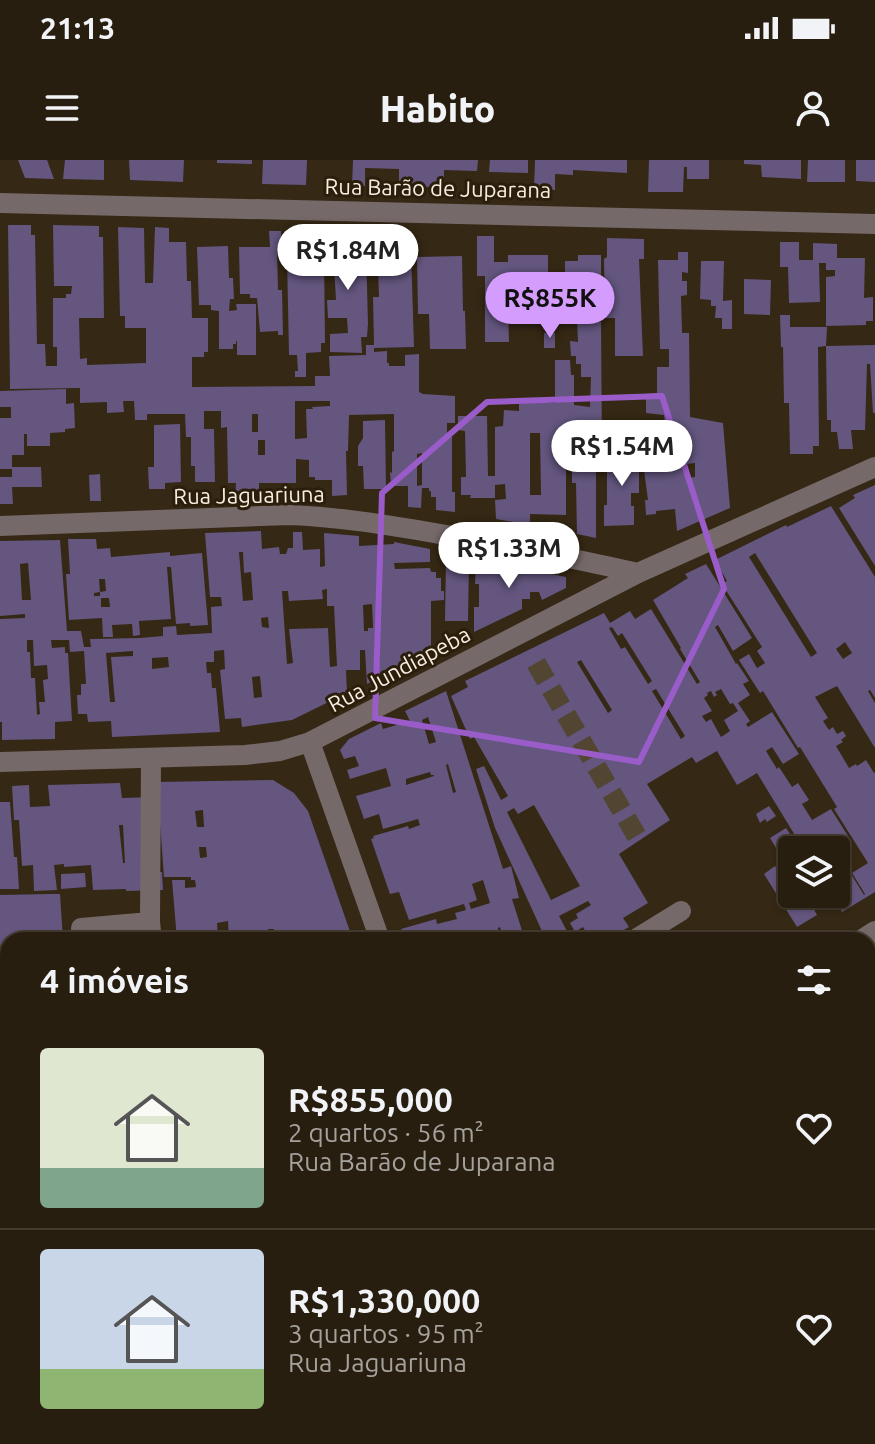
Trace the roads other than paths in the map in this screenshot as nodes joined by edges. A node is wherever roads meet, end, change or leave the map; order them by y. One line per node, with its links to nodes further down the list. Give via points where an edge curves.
1 (0, 203): 2 (street, Rua Barão de Juparana)
2 (875, 224)
3 (875, 467): 5 (street, Rua Jundiapeba)
4 (0, 526): 5 (street, Rua Jaguariuna, via 326,516)
5 (638, 573): 6 (street, Rua Jundiapeba)
6 (310, 742): 7 (street, Rua Jundiapeba, via 245,755); 12 (street)
7 (151, 758): 8 (street, Rua Jundiapeba); 10 (street)
8 (0, 762)
9 (681, 911): 13 (street)
10 (151, 931): 11 (street)
11 (128, 932)
12 (377, 932)
13 (647, 932)

